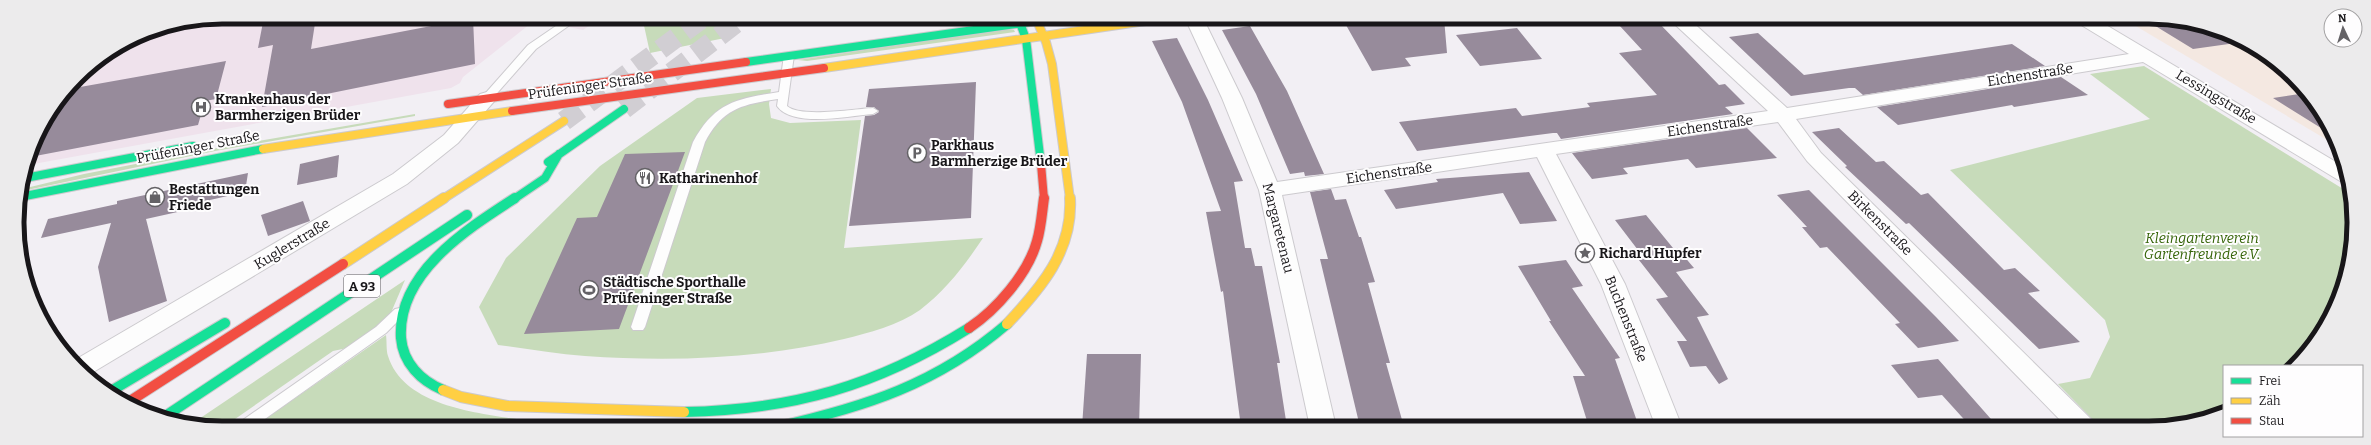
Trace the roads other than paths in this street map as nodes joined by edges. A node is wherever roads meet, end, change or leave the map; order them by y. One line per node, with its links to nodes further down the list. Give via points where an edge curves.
1 (566, 24): 15 (lane, via 532,47)
2 (1013, 24): 11 (main road, Prüfeninger Straße)
3 (1020, 24): 10 (main road)
4 (1039, 24): 9 (main road)
5 (1126, 24): 9 (main road, Prüfeninger Straße)
6 (1197, 24): 28 (street, Margaretenau, via 1232,98)
7 (1683, 24): 20 (street, Birkenstraße)
8 (2093, 24): 12 (street, Lessingstraße)
9 (1046, 36): 10 (main road, Prüfeninger Straße); 41 (main road, via 1071,188 1071,221 1064,251 1044,286 1016,317 982,347 935,376 883,399)
10 (1026, 39): 13 (main road, Prüfeninger Straße); 32 (main road, via 1045,193 1045,216 1038,243 1025,272 1007,295 980,320 946,344 898,370 852,388 801,401 741,410 538,408 491,404 453,394 423,379 408,364 400,341 401,318)
11 (789, 55): 13 (lane); 15 (main road, Prüfeninger Straße)
12 (2148, 56): 20 (street, Eichenstraße); 26 (street, Lessingstraße)
13 (788, 73): 14 (lane); 19 (main road, Prüfeninger Straße)
14 (783, 95): 18 (lane, via 782,106 793,115); 35 (lane, via 731,106 720,112 708,125)
15 (487, 98): 16 (main road, Prüfeninger Straße); 19 (street, Kuglerstraße)
16 (438, 106)
17 (624, 110): 24 (main road)
18 (873, 111)
19 (473, 116): 29 (main road, Prüfeninger Straße, via 232,154); 36 (street, Kuglerstraße, via 451,139 400,178)
20 (1783, 116): 23 (street, Eichenstraße); 44 (street, Birkenstraße, via 1814,157)
21 (564, 121): 31 (main road, A 93)
22 (205, 144): 27 (main road, Prüfeninger Straße)
23 (1544, 151): 28 (street, Eichenstraße); 43 (street, Buchenstraße, via 1613,284)
24 (559, 154): 25 (main road); 32 (main road, via 551,174 464,234 441,253 424,272)
25 (540, 168)
26 (2340, 172)
27 (30, 177)
28 (1270, 190): 42 (street, Margaretenau)
29 (26, 196)
30 (474, 211): 39 (main road, A 93)
31 (292, 297): 33 (main road); 38 (main road, A 93)
32 (408, 301): 40 (lane, via 382,330)
33 (251, 311)
34 (231, 320): 37 (main road)
35 (638, 326)
36 (85, 366)
37 (114, 389)
38 (133, 400)
39 (169, 413)
40 (252, 421)
41 (805, 421)
42 (1323, 421)
43 (1667, 421)
44 (2076, 421)

